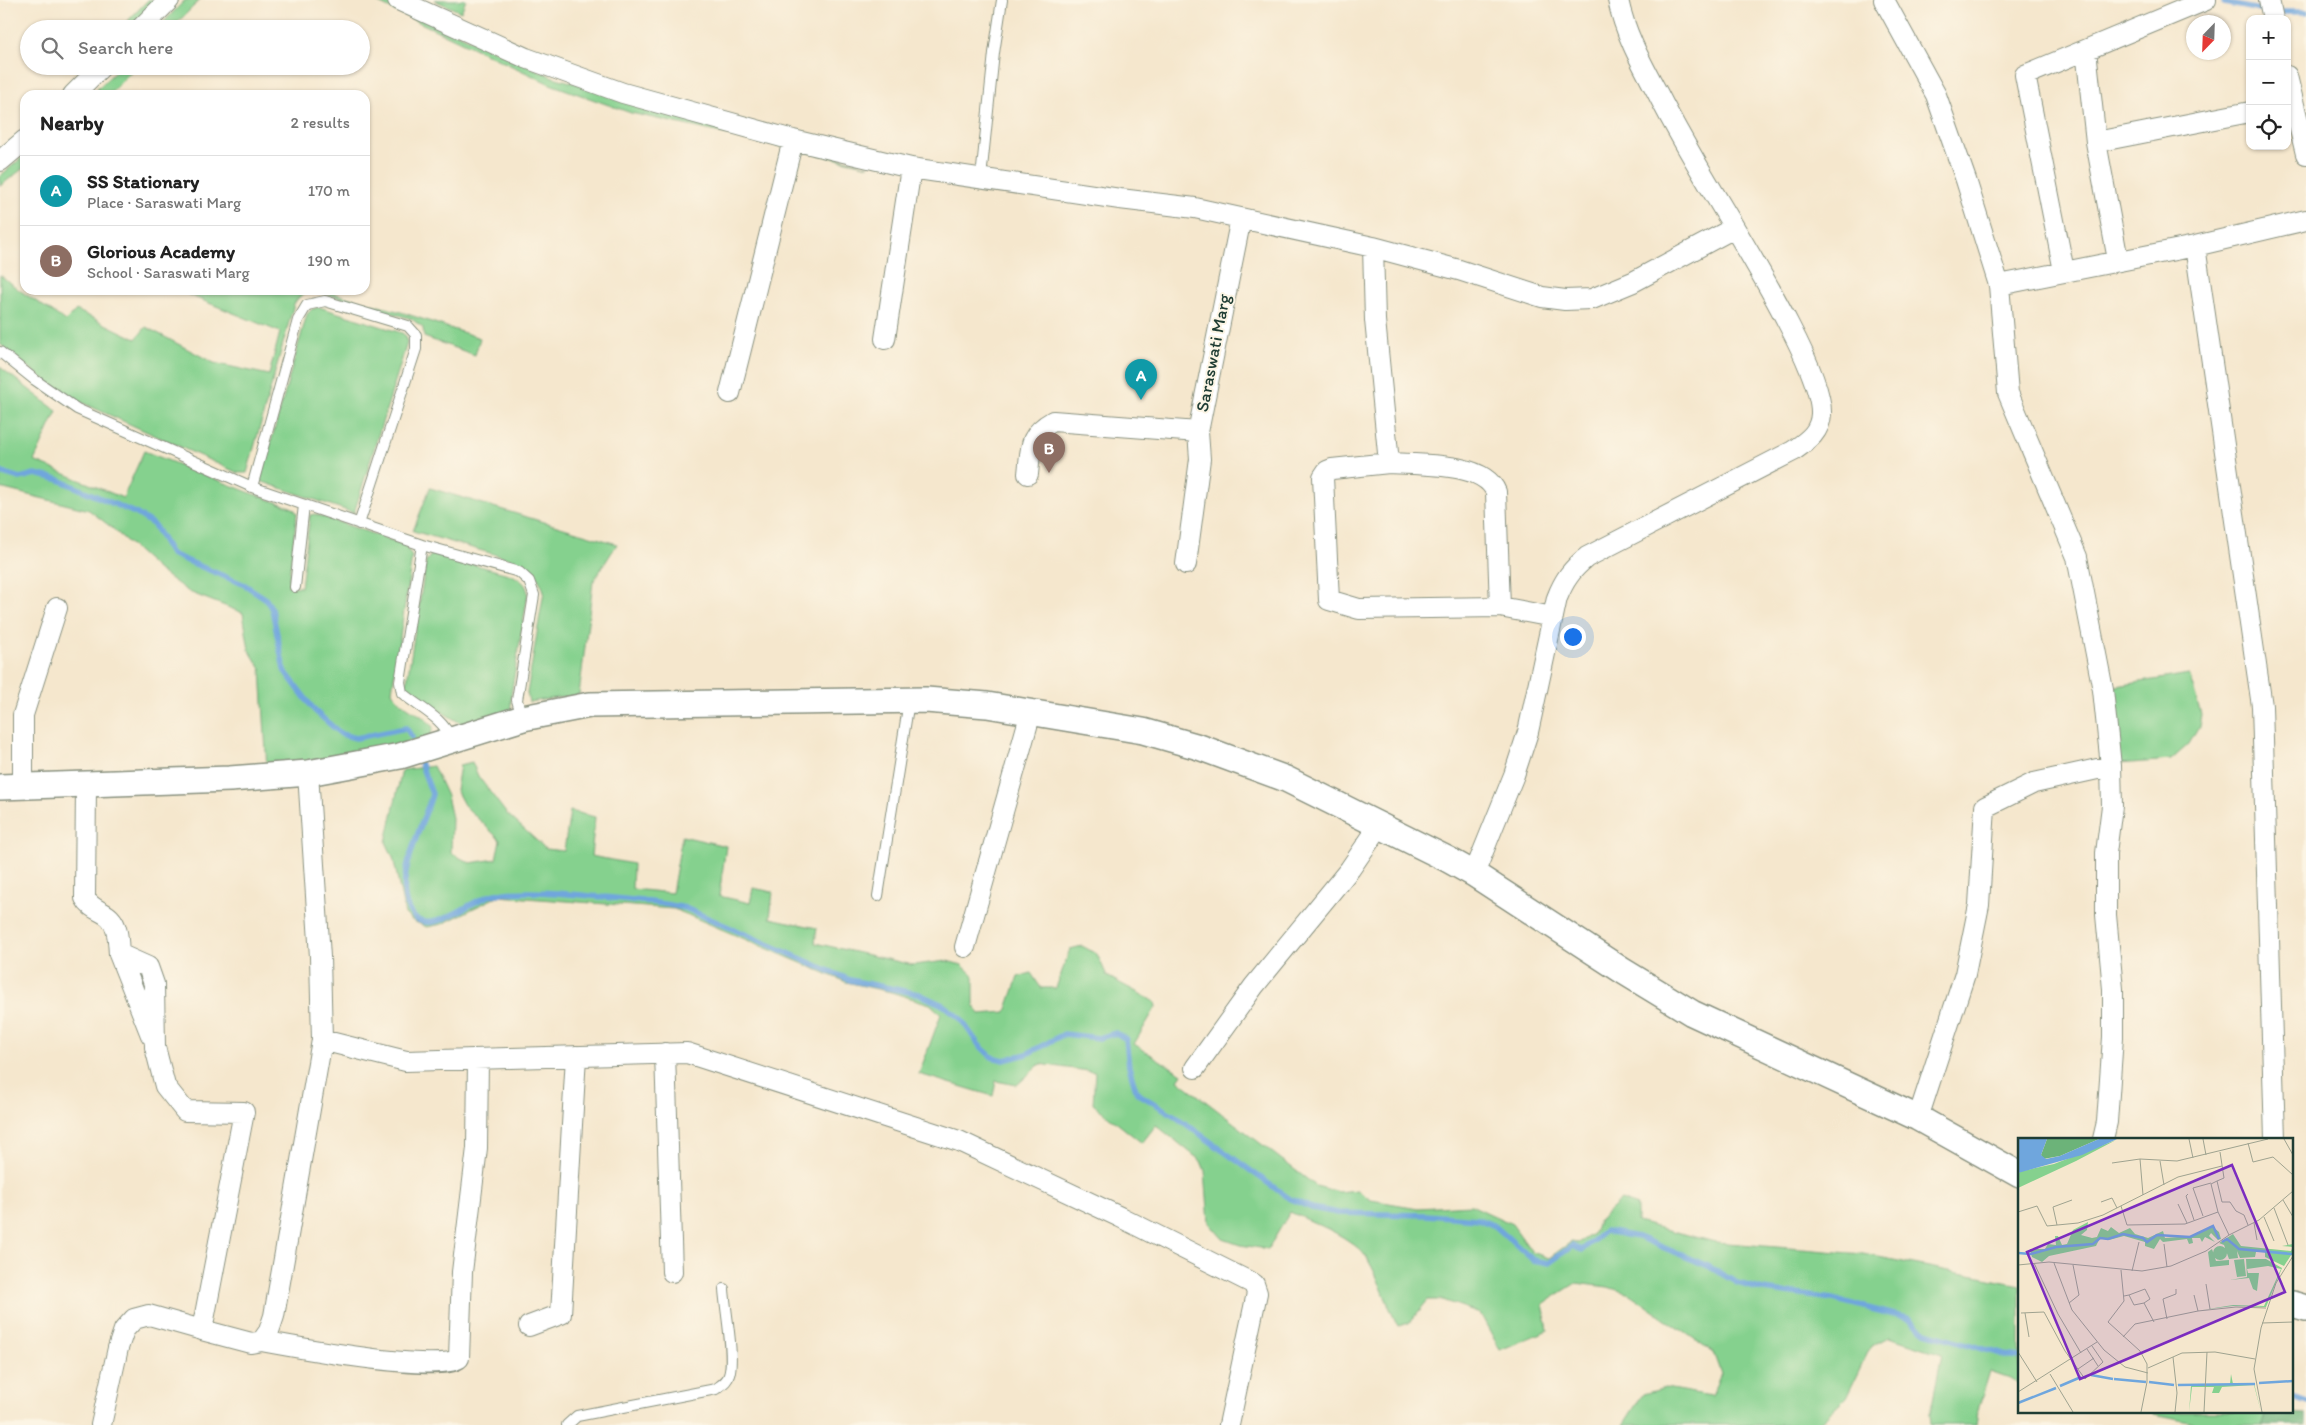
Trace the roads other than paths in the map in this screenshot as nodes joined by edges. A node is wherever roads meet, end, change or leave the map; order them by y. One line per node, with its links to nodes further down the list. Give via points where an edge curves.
1 (169, 0): 9 (street)
2 (398, 0): 15 (street, via 526,58 623,94)
3 (1002, 0): 21 (lane)
4 (1618, 0): 24 (street, via 1639,57)
5 (1884, 0): 29 (street, via 1936,95)
6 (2206, 0): 10 (street)
7 (2269, 0): 8 (street)
8 (2272, 15)
9 (149, 20)
10 (2086, 50): 16 (street); 28 (street, via 2025,75)
11 (93, 75): 12 (street)
12 (78, 90)
13 (2291, 104): 18 (street)
14 (2246, 113): 16 (street)
15 (793, 140): 20 (street); 32 (street)
16 (2096, 142): 27 (street)
17 (20, 144): 19 (street)
18 (2306, 154)
19 (0, 162)
20 (911, 168): 21 (street); 30 (street)
21 (981, 178): 22 (street, via 1195,208)
22 (1240, 218): 26 (street); 33 (street, Saraswati Marg)
23 (2306, 220): 25 (street)
24 (1734, 228): 26 (street, via 1633,282 1592,299 1542,297); 44 (street, via 1801,348 1820,400 1818,430 1793,451 1587,557 1572,568 1563,582)
25 (2195, 246): 27 (street); 64 (street, via 2262,706)
26 (1373, 247): 34 (street, via 1375,320)
27 (2118, 260): 28 (street)
28 (2064, 271): 29 (street)
29 (1999, 285): 49 (street, via 2008,393 2077,556 2103,690)
30 (884, 339)
31 (0, 352): 36 (lane, via 77,409)
32 (730, 393)
33 (1198, 432): 35 (street, Saraswati Marg, via 1053,421 1040,428 1032,441); 40 (street, via 1200,459)
34 (1389, 463): 42 (street, via 1448,466 1480,475 1493,483); 42 (street, via 1332,469 1323,477 1329,600 1359,610)
35 (1028, 474)
36 (252, 487): 37 (lane); 38 (lane, via 298,320 307,305 325,301 408,326 416,335 416,349)
37 (304, 505): 38 (lane); 41 (lane)
38 (359, 524): 39 (lane)
39 (422, 545): 47 (lane, via 520,572 529,581 534,596 517,700); 48 (lane, via 400,682 402,693 436,716 448,729)
40 (1186, 564)
41 (295, 587)
42 (1500, 607): 44 (street)
43 (57, 608): 52 (street, via 23,715)
44 (1553, 617): 54 (street, via 1528,732)
45 (909, 700): 46 (street); 47 (street, via 590,705); 55 (lane)
46 (1032, 712): 53 (street, via 1143,731 1199,747 1286,779); 56 (street)
47 (523, 718): 48 (street)
48 (453, 741): 50 (street, via 400,756)
49 (2111, 766): 62 (street, via 2034,783 1985,807 1979,905 1965,974); 63 (street, via 2106,915 2113,989 2113,1037)
50 (308, 773): 51 (street); 57 (street)
51 (86, 784): 52 (street); 69 (street, via 85,898 89,906 110,918 117,932 119,954 148,967 154,984 155,1046 165,1086 185,1111 244,1112)
52 (12, 786)
53 (1380, 825): 54 (street); 61 (street, via 1350,869 1254,986)
54 (1474, 874): 62 (street, via 1692,1013)
55 (878, 896)
56 (966, 947)
57 (322, 1040): 60 (street, via 406,1060); 70 (street, via 274,1316)
58 (665, 1053): 59 (street); 66 (street); 73 (street, via 686,1053 959,1141 1254,1284 1257,1293)
59 (576, 1056): 60 (street); 68 (street, via 561,1314)
60 (478, 1059): 70 (street, via 477,1148 462,1272 459,1358 451,1362 418,1364)
61 (1195, 1068)
62 (1918, 1118): 65 (street)
63 (2103, 1138)
64 (2276, 1138)
65 (2018, 1174)
66 (672, 1272)
67 (724, 1289): 72 (lane, via 730,1359 730,1373 726,1381 716,1389 577,1416)
68 (529, 1326)
69 (202, 1330): 70 (street, via 250,1343); 71 (street, via 149,1316 134,1319 124,1330 118,1348)
70 (262, 1341)
71 (101, 1425)
72 (567, 1425)
73 (1229, 1425)

